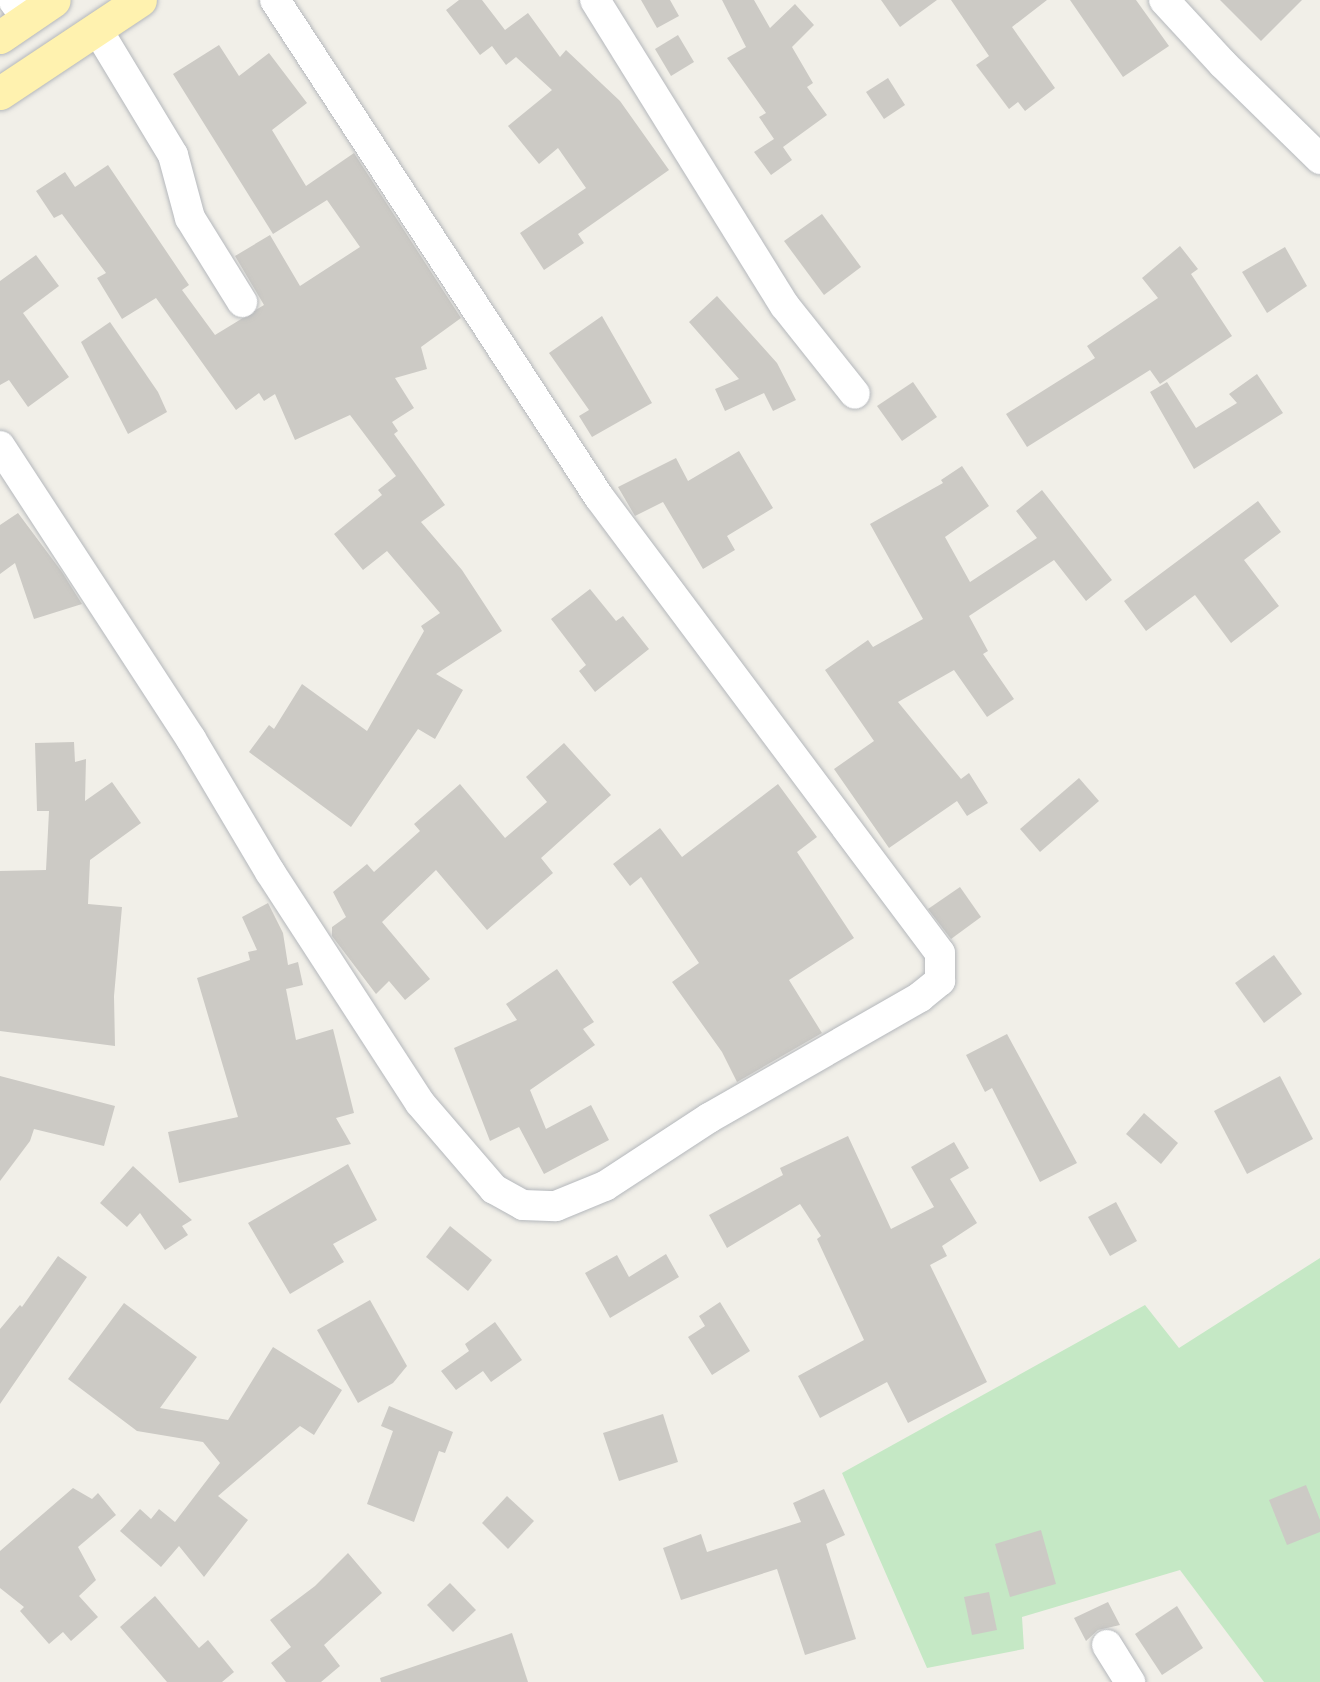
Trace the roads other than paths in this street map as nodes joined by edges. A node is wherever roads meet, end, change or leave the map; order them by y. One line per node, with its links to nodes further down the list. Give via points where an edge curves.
1 (54, 0): 6 (main road)
2 (140, 0): 7 (main road)
3 (275, 0): 12 (street, via 599,497 940,953 940,981 920,997 709,1118 605,1186 556,1206 523,1205 494,1189 420,1103 270,872 191,739)
4 (595, 0): 11 (street, via 785,306)
5 (1164, 0): 9 (street)
6 (13, 18)
7 (97, 29): 8 (main road); 10 (street, via 173,154 190,218)
8 (0, 93)
9 (1320, 159)
10 (242, 303)
11 (855, 394)
12 (0, 446)
13 (1107, 1645): 14 (street)
14 (1130, 1682)

